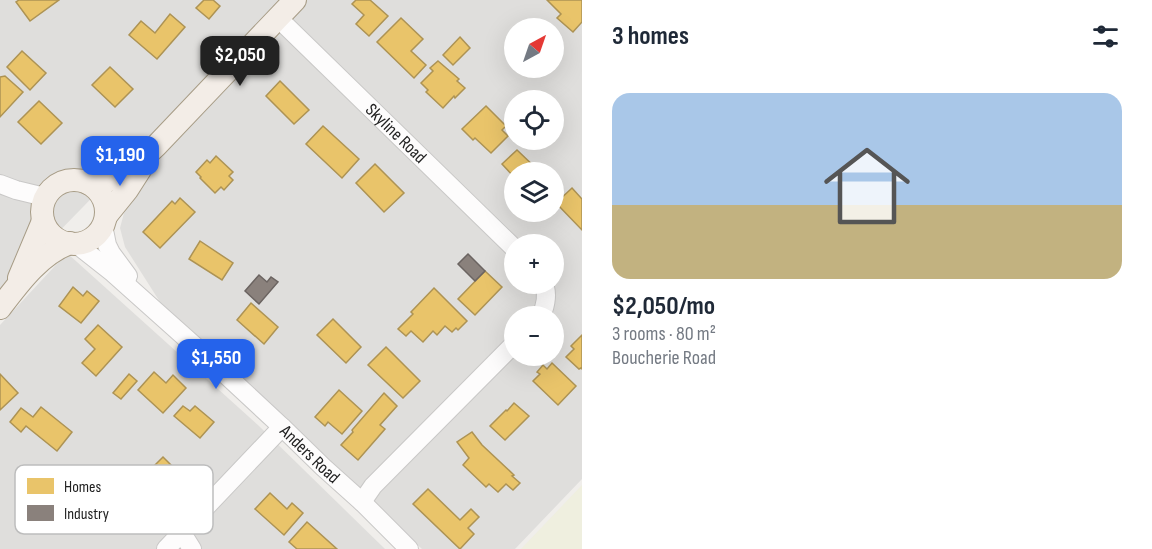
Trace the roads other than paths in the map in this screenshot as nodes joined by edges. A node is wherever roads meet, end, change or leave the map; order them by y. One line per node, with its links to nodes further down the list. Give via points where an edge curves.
1 (295, 0): 2 (main road)
2 (278, 18): 3 (main road); 9 (street, Skyline Road)
3 (156, 146): 4 (main road, via 118,177 99,184); 7 (main road)
4 (88, 183): 6 (main road, via 63,181); 7 (main road, via 102,196 106,206)
5 (0, 184): 6 (street)
6 (45, 197): 8 (main road)
7 (104, 220): 10 (main road, via 92,238); 13 (street, Anders Road, via 111,253)
8 (43, 221): 10 (main road, via 56,238); 11 (main road)
9 (504, 238)
10 (73, 243): 11 (main road, via 57,248); 13 (street, Anders Road)
11 (15, 287): 12 (main road)
12 (0, 308)
13 (157, 313): 15 (street, Anders Road)
14 (504, 354): 17 (street, via 373,486)
15 (282, 427): 16 (street); 17 (street, Anders Road)
16 (213, 500)
17 (362, 502): 22 (street, Anders Road)
18 (181, 534): 20 (street)
19 (183, 534): 21 (street)
20 (166, 549)
21 (192, 549)
22 (410, 549)

